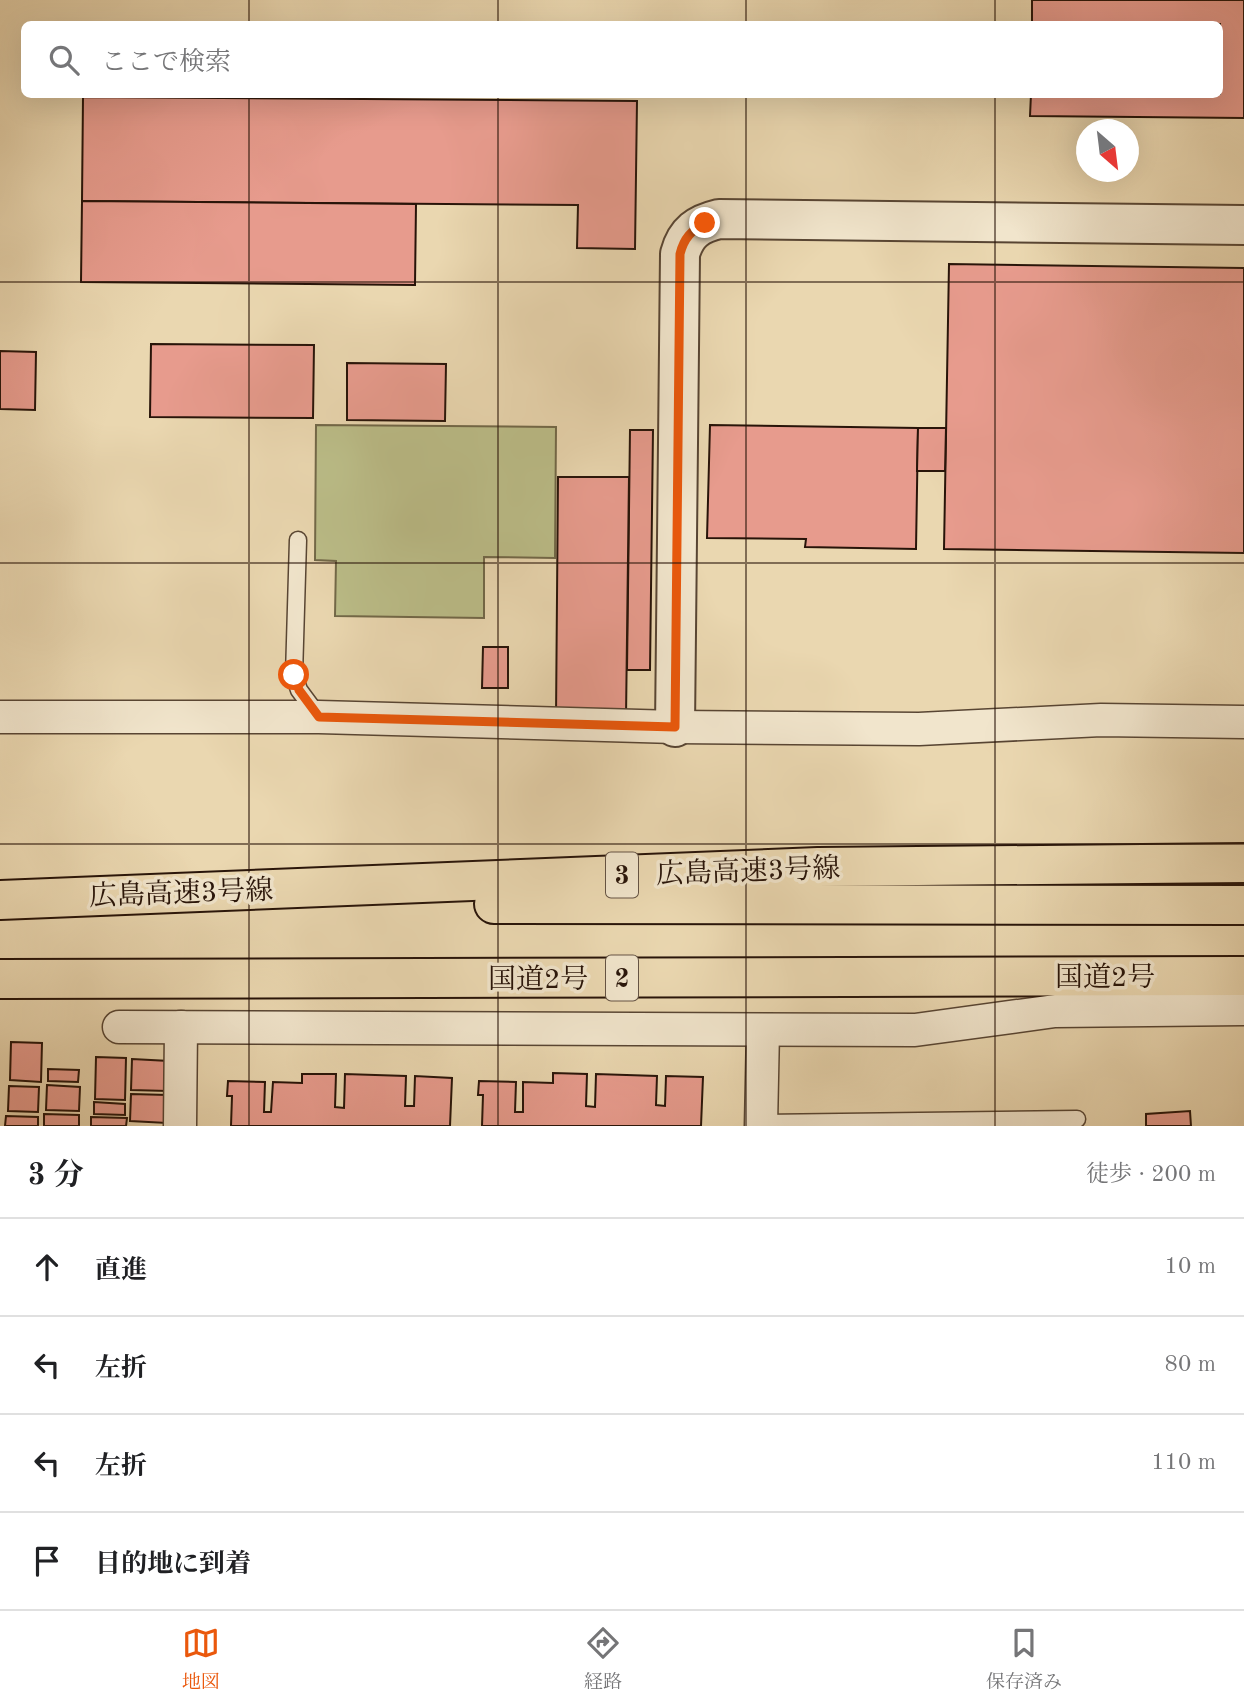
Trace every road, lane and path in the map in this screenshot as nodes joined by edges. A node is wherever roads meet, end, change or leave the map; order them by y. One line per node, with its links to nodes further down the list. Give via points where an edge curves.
1 (1244, 225): 6 (street, via 719,219 692,229 680,254)
2 (298, 540): 4 (lane, via 294,675)
3 (0, 717): 4 (street)
4 (319, 717): 6 (street)
5 (1244, 722): 6 (street, via 1101,720 919,729)
6 (675, 727)
7 (1244, 863): 8 (highway, 広島高速3号線 / 3, via 818,867)
8 (0, 900): 9 (highway, 広島高速3号線 / 3)
9 (1244, 905)
10 (1244, 976): 11 (highway, 国道2号 / 2)
11 (0, 979)
12 (1244, 1009): 15 (street, via 1055,1011 915,1030)
13 (119, 1027): 14 (street)
14 (181, 1027): 15 (street); 18 (street)
15 (762, 1030): 17 (street)
16 (1077, 1119): 17 (lane)
17 (761, 1124)
18 (180, 1126)

